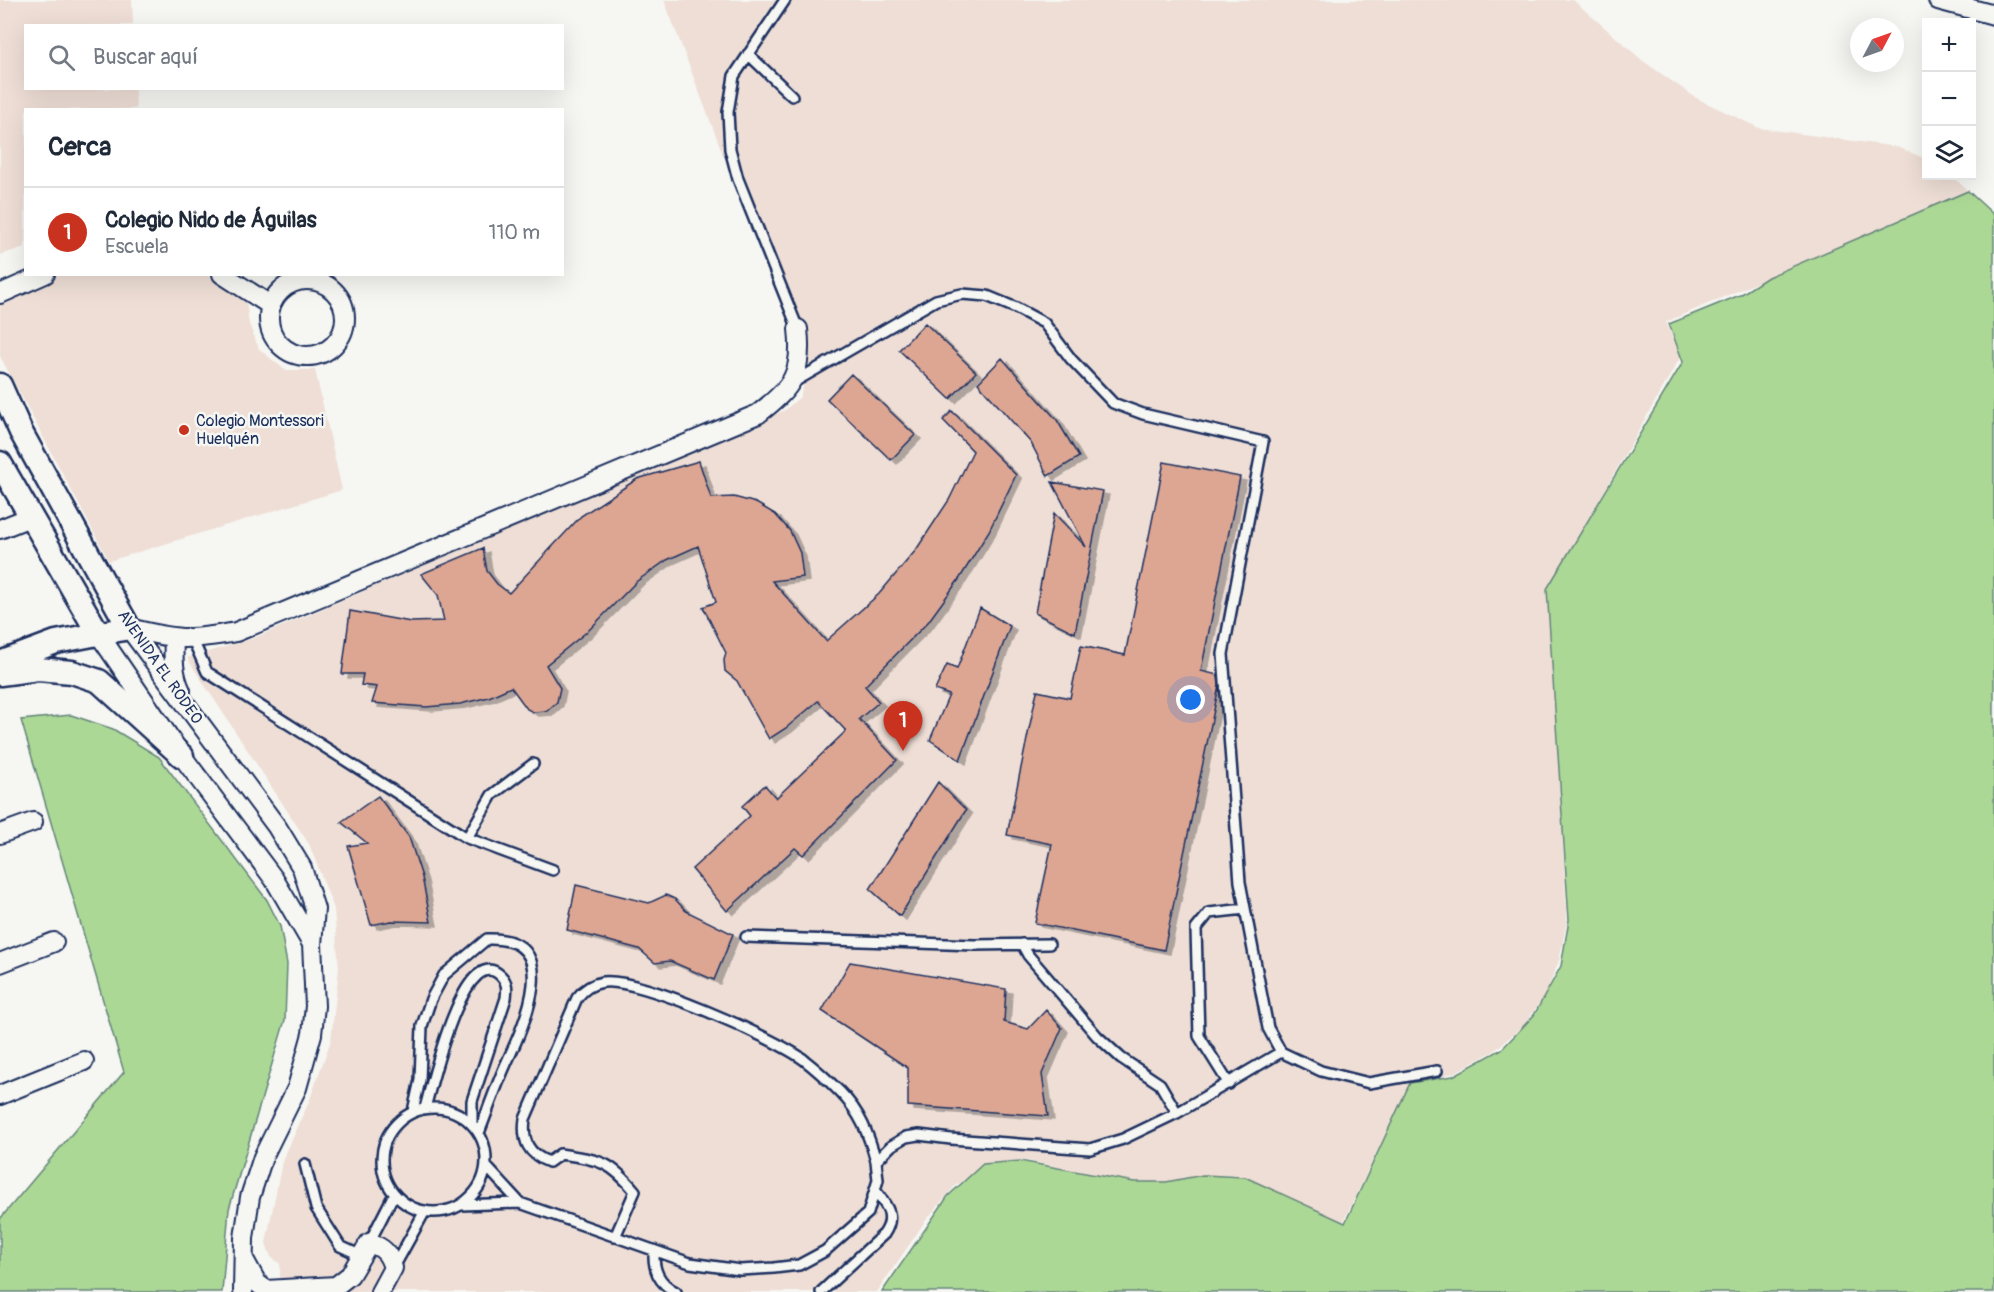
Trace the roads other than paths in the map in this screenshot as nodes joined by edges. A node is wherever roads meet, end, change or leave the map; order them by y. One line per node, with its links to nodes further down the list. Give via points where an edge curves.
1 (786, 0): 4 (lane)
2 (1938, 0): 3 (street)
3 (1994, 15)
4 (748, 54): 5 (lane); 10 (lane, via 734,76 728,112 730,149 738,179)
5 (792, 96)
6 (40, 276): 8 (street)
7 (225, 276): 9 (street)
8 (0, 294)
9 (270, 305): 9 (street, via 270,331 286,351 312,357 324,353 342,334 345,322 339,298 321,283 296,281 285,286)
10 (798, 328): 11 (street, via 799,365)
11 (792, 383): 19 (street, via 758,414 236,632); 31 (lane, via 936,300 962,294 987,296 1044,323 1071,359 1113,403 1143,414 1263,442 1223,654)
12 (0, 385): 16 (street, AVENIDA EL RODEO, via 21,432)
13 (0, 463): 14 (street, AVENIDA EL RODEO)
14 (30, 517): 15 (street); 17 (street, AVENIDA EL RODEO)
15 (0, 529)
16 (129, 628): 17 (street); 18 (street); 22 (street, AVENIDA EL RODEO)
17 (98, 633): 20 (street, via 56,642); 23 (street, AVENIDA EL RODEO)
18 (174, 640): 19 (street); 22 (street, via 176,680)
19 (193, 640): 27 (lane, via 207,672)
20 (0, 663)
21 (0, 674): 23 (street, via 38,669 72,672 99,681)
22 (196, 719): 28 (street, AVENIDA EL RODEO, via 277,827)
23 (182, 756): 30 (street, AVENIDA EL RODEO)
24 (533, 764): 27 (lane, via 492,795)
25 (33, 822): 26 (street)
26 (0, 834)
27 (467, 838): 29 (lane)
28 (302, 868): 30 (street, via 291,878); 34 (street, AVENIDA EL RODEO, via 315,909)
29 (553, 870)
30 (274, 879): 34 (street, AVENIDA EL RODEO)
31 (1245, 909): 38 (lane, via 1268,1028); 41 (lane, via 1209,913 1196,929 1199,1036)
32 (746, 937): 35 (lane)
33 (54, 942): 37 (street)
34 (312, 944): 59 (street, AVENIDA EL RODEO, via 315,1006 308,1052 297,1088 256,1176 246,1217)
35 (1022, 944): 36 (lane); 45 (lane, via 1097,1036 1160,1084)
36 (1048, 944)
37 (0, 963)
38 (1281, 1052): 40 (lane, via 1321,1071 1369,1083); 41 (lane)
39 (84, 1061): 42 (street)
40 (1437, 1071)
41 (1229, 1084): 45 (lane)
42 (0, 1095)
43 (425, 1108): 44 (lane); 46 (lane, via 450,1110); 46 (lane, via 450,1024 468,984 477,973 491,971 501,975 507,984 506,998 472,1101)
44 (413, 1111): 47 (lane, via 420,1080 422,1026 444,975 488,939 512,941 522,945 531,958 533,987 517,1042); 52 (lane, via 394,1125 384,1144 384,1177)
45 (1177, 1113): 48 (lane, via 1123,1139 1090,1149 919,1135 891,1146)
46 (472, 1123): 47 (lane)
47 (479, 1133): 50 (lane)
48 (876, 1161): 51 (lane); 56 (lane, via 868,1133 855,1110 802,1059 780,1045 677,999 603,982 585,988 577,998 525,1119 523,1132 527,1147 537,1157 549,1162 560,1154 594,1159 611,1166 635,1191)
49 (305, 1164): 57 (lane, via 316,1208 340,1246)
50 (486, 1166): 53 (lane); 54 (lane, via 482,1182)
51 (875, 1190): 58 (lane, via 868,1213 825,1251 799,1265 740,1270 690,1263); 64 (lane, via 889,1209 890,1224)
52 (394, 1194): 55 (lane); 57 (lane)
53 (520, 1203): 54 (lane); 56 (lane)
54 (461, 1205): 55 (lane)
55 (425, 1212): 60 (lane)
56 (615, 1237): 58 (lane)
57 (365, 1250): 59 (street, via 350,1275 336,1286 266,1290 257,1283); 60 (street, via 379,1245 390,1256)
58 (654, 1250): 63 (lane, via 653,1264 661,1282)
59 (244, 1260): 61 (street, AVENIDA EL RODEO)
60 (393, 1268): 62 (street)
61 (243, 1292)
62 (380, 1292)
63 (676, 1292)
64 (821, 1292)

